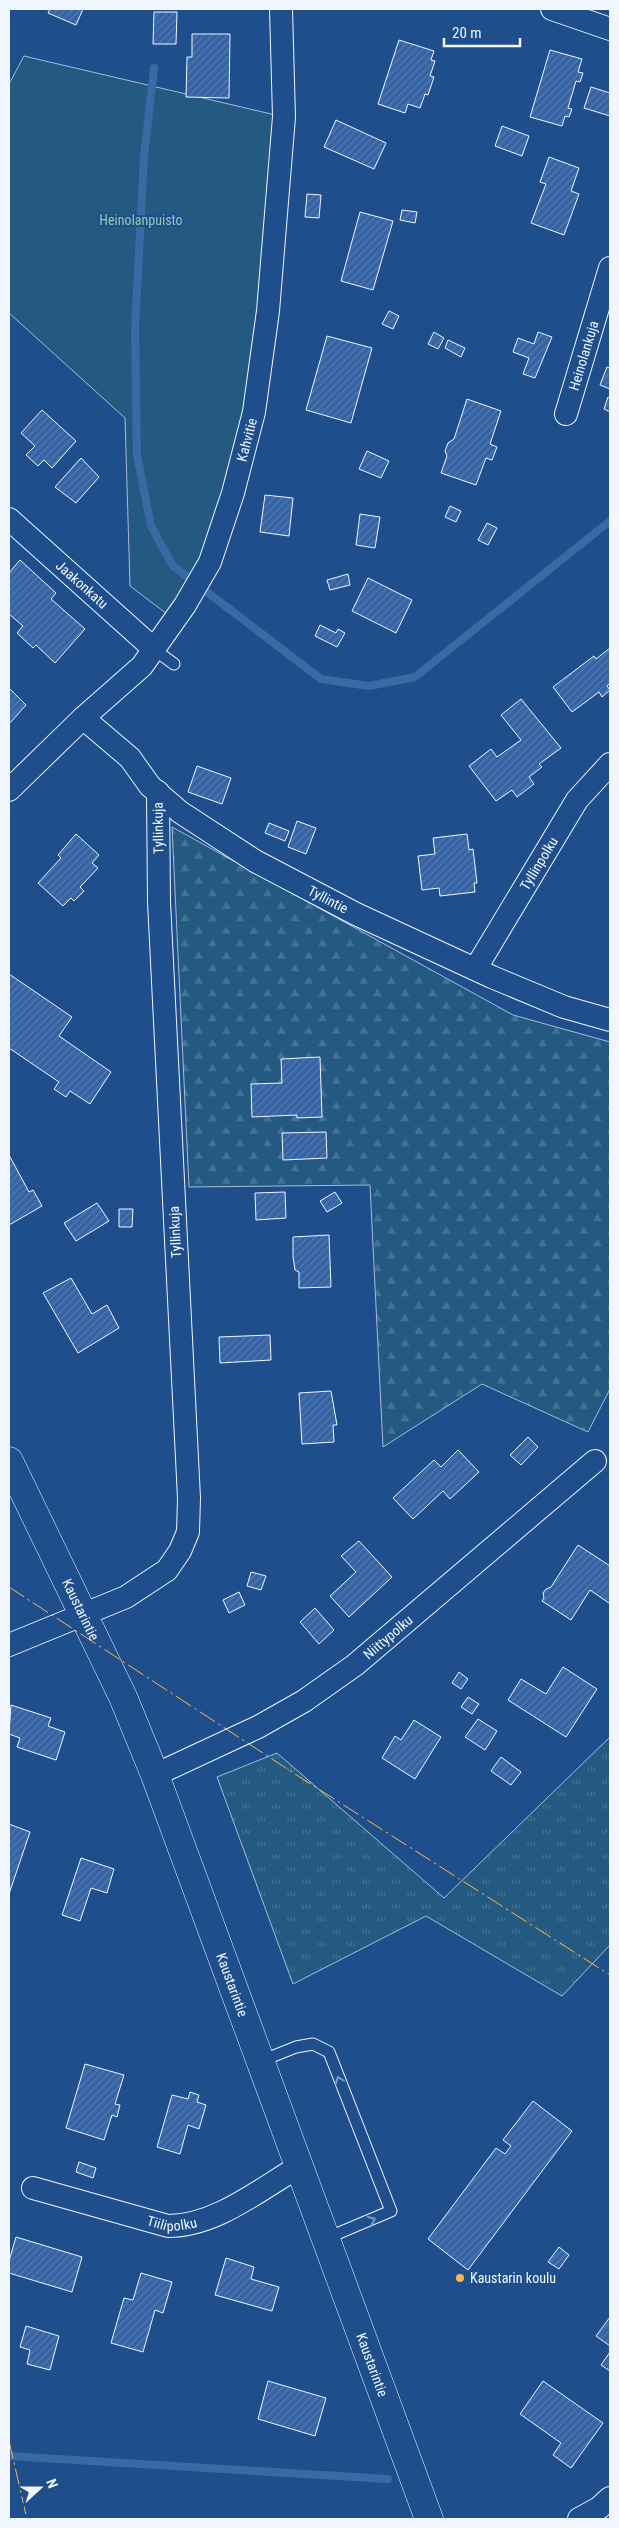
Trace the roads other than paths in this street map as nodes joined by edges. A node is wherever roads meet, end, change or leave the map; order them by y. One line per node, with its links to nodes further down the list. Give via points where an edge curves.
1 (281, 9): 7 (street, Kahvitie, via 284,117 268,312 254,412 233,493 210,562)
2 (552, 9): 3 (street)
3 (610, 29)
4 (610, 268): 5 (street, Heinolankuja)
5 (566, 414)
6 (9, 520): 7 (street, Jaakonkatu)
7 (155, 650): 8 (lane); 9 (street, Kahvitie, via 142,666)
8 (174, 664)
9 (83, 718): 11 (street, Kahvitie); 12 (street, Tyllintie, via 130,758)
10 (610, 764): 13 (street, Tyllinpolku, via 577,800)
11 (9, 790)
12 (158, 792): 13 (street, Tyllintie, via 180,812 255,861 356,914); 17 (street, Tyllinkuja, via 159,902 190,1498 188,1532 167,1570 126,1597)
13 (476, 968): 14 (street, Tyllintie, via 564,1007)
14 (610, 1020)
15 (595, 1461): 19 (street, Niittypolku, via 355,1665 304,1701 258,1727)
16 (9, 1462): 17 (street, Kaustarintie)
17 (83, 1616): 18 (street, Tyllinkuja); 19 (street, Kaustarintie, via 123,1697)
18 (9, 1645)
19 (155, 1775): 20 (street, Kaustarintie)
20 (260, 2061): 21 (street, Kaustarintie); 23 (lane, one-way to 20, via 391,2212 328,2052 313,2044)
21 (300, 2166): 22 (street, Tiilipolku, via 223,2211 186,2226 168,2226); 23 (street, Kaustarintie)
22 (33, 2188)
23 (327, 2238): 25 (street, Kaustarintie)
24 (610, 2498): 26 (street)
25 (429, 2519)
26 (578, 2519)

